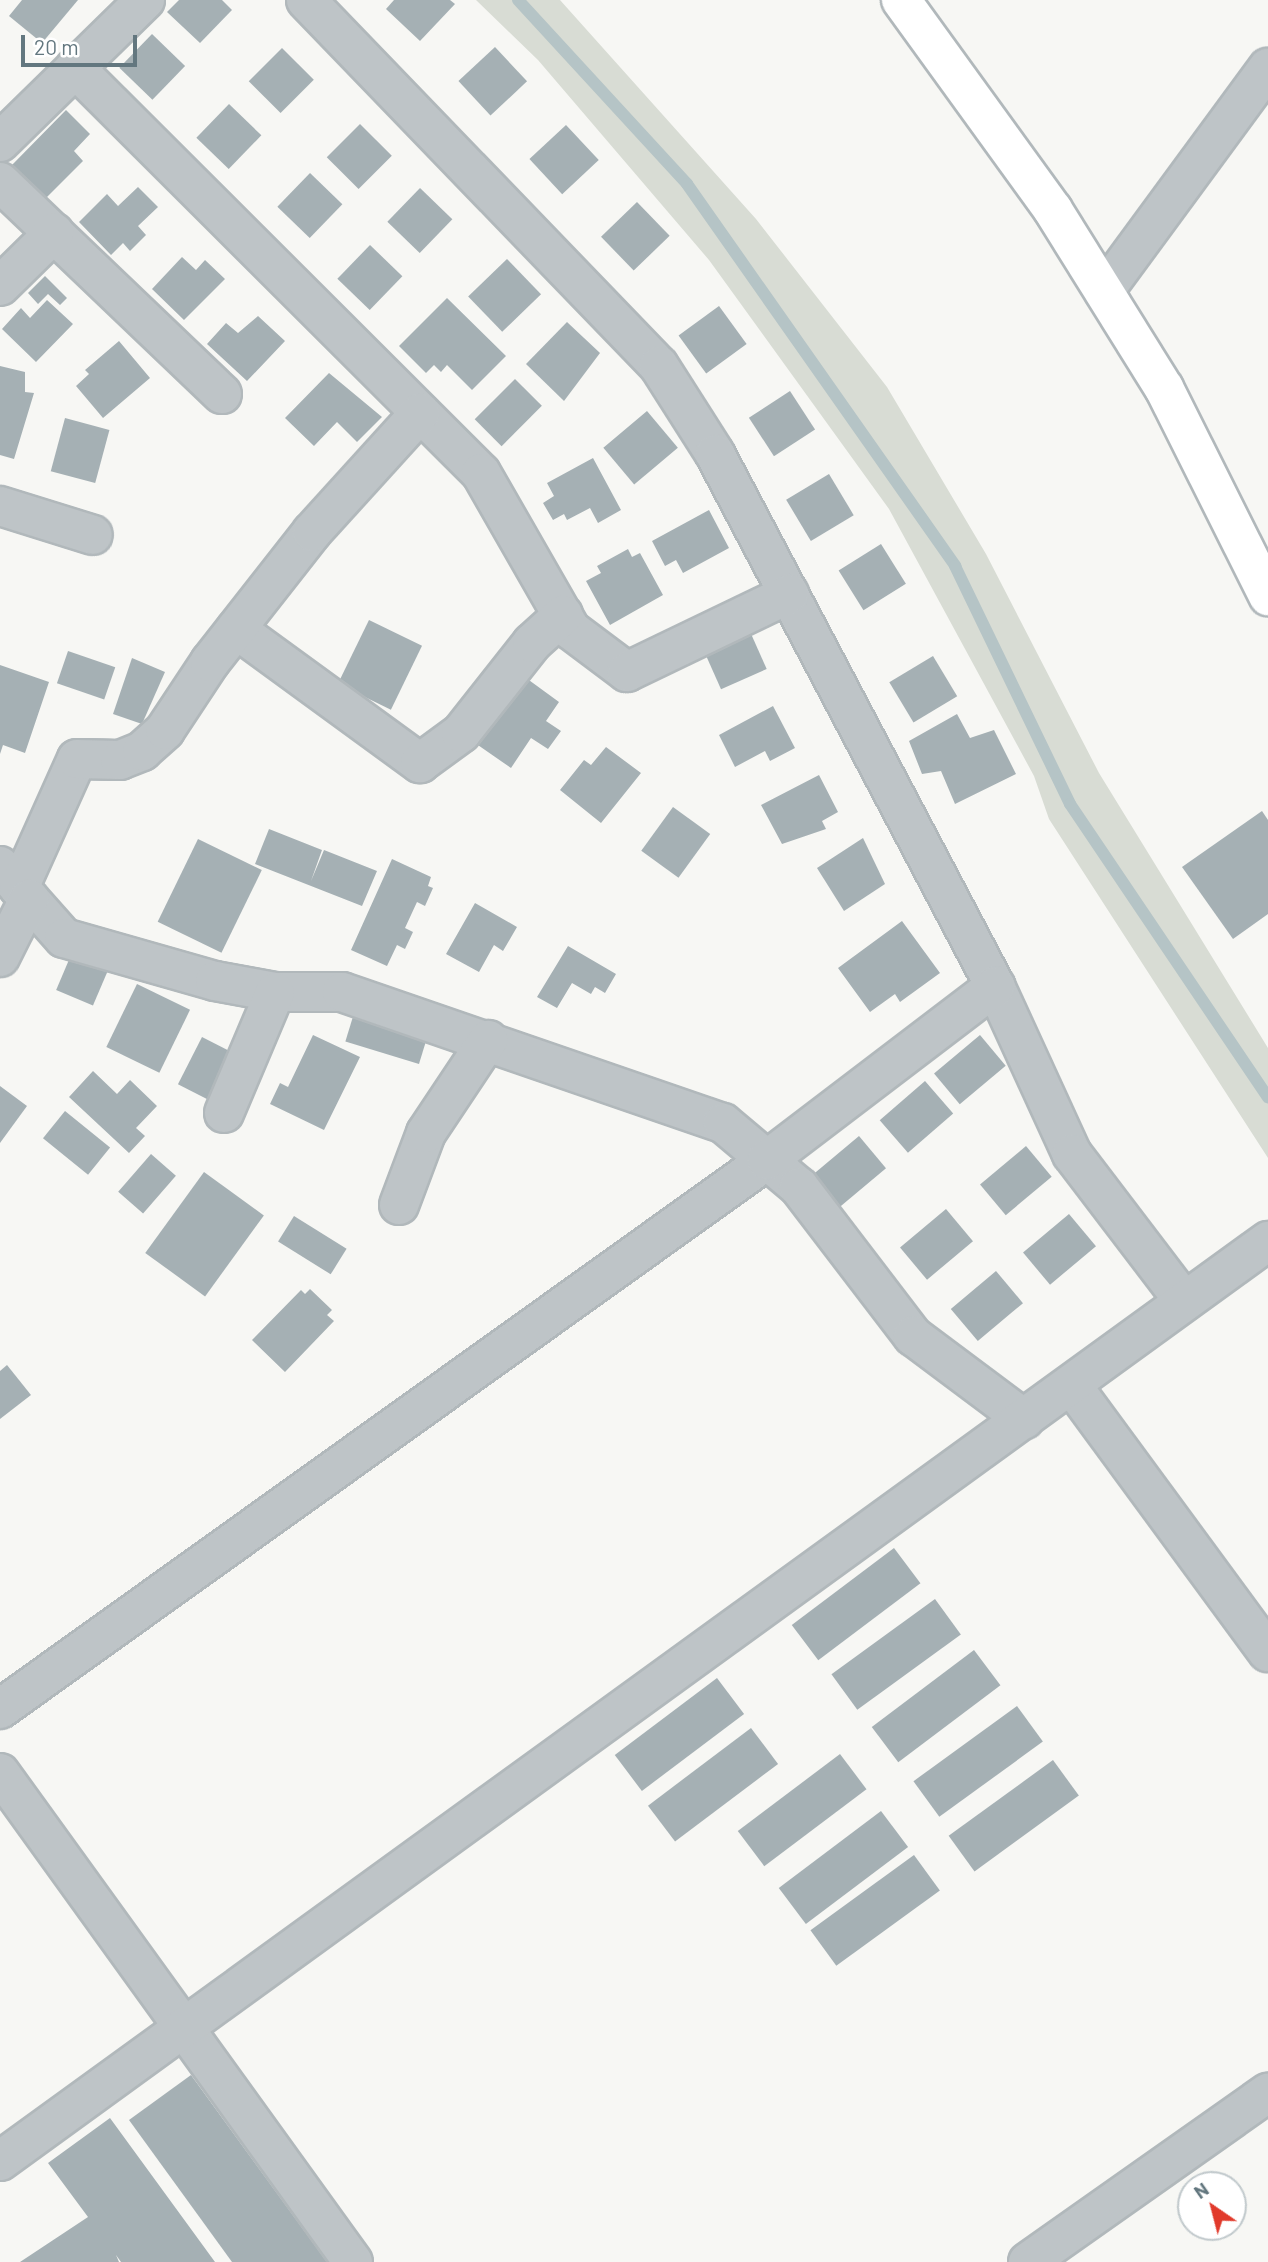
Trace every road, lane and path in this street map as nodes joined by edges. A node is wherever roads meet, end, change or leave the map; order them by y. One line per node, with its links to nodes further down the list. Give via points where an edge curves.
1 (145, 0): 4 (street)
2 (306, 0): 15 (street, via 659,366 715,454)
3 (901, 0): 10 (street, via 1053,210)
4 (75, 68): 6 (street); 12 (street)
5 (1268, 68): 10 (street)
6 (0, 142)
7 (0, 182): 8 (street)
8 (54, 233): 9 (street); 11 (street)
9 (0, 286)
10 (1104, 291): 16 (street, via 1164,388)
11 (222, 394)
12 (420, 413): 17 (street, via 481,473); 18 (street, via 312,532)
13 (0, 506): 14 (street)
14 (93, 535)
15 (789, 594): 17 (street, via 627,672 571,631); 21 (street)
16 (1268, 596)
17 (563, 615): 18 (street, via 532,643 461,733 420,763)
18 (236, 629): 19 (street, via 165,730 142,751 120,760 77,759)
19 (16, 885): 20 (street); 22 (street, via 64,938 215,982)
20 (0, 957)
21 (995, 986): 25 (street); 28 (street, via 1072,1154)
22 (275, 992): 23 (street, via 341,992); 24 (street)
23 (488, 1040): 25 (street, via 723,1123); 26 (street, via 426,1133)
24 (224, 1113)
25 (767, 1160): 30 (street, via 799,1187 914,1336); 32 (street)
26 (399, 1205)
27 (1268, 1241): 28 (street)
28 (1184, 1301): 29 (street)
29 (1073, 1387): 30 (street); 31 (street)
30 (1024, 1419): 34 (street)
31 (1268, 1653)
32 (0, 1709)
33 (0, 1773): 34 (street)
34 (187, 2026): 36 (street); 37 (street)
35 (1268, 2093): 38 (street)
36 (0, 2161)
37 (353, 2262)
38 (1028, 2262)

